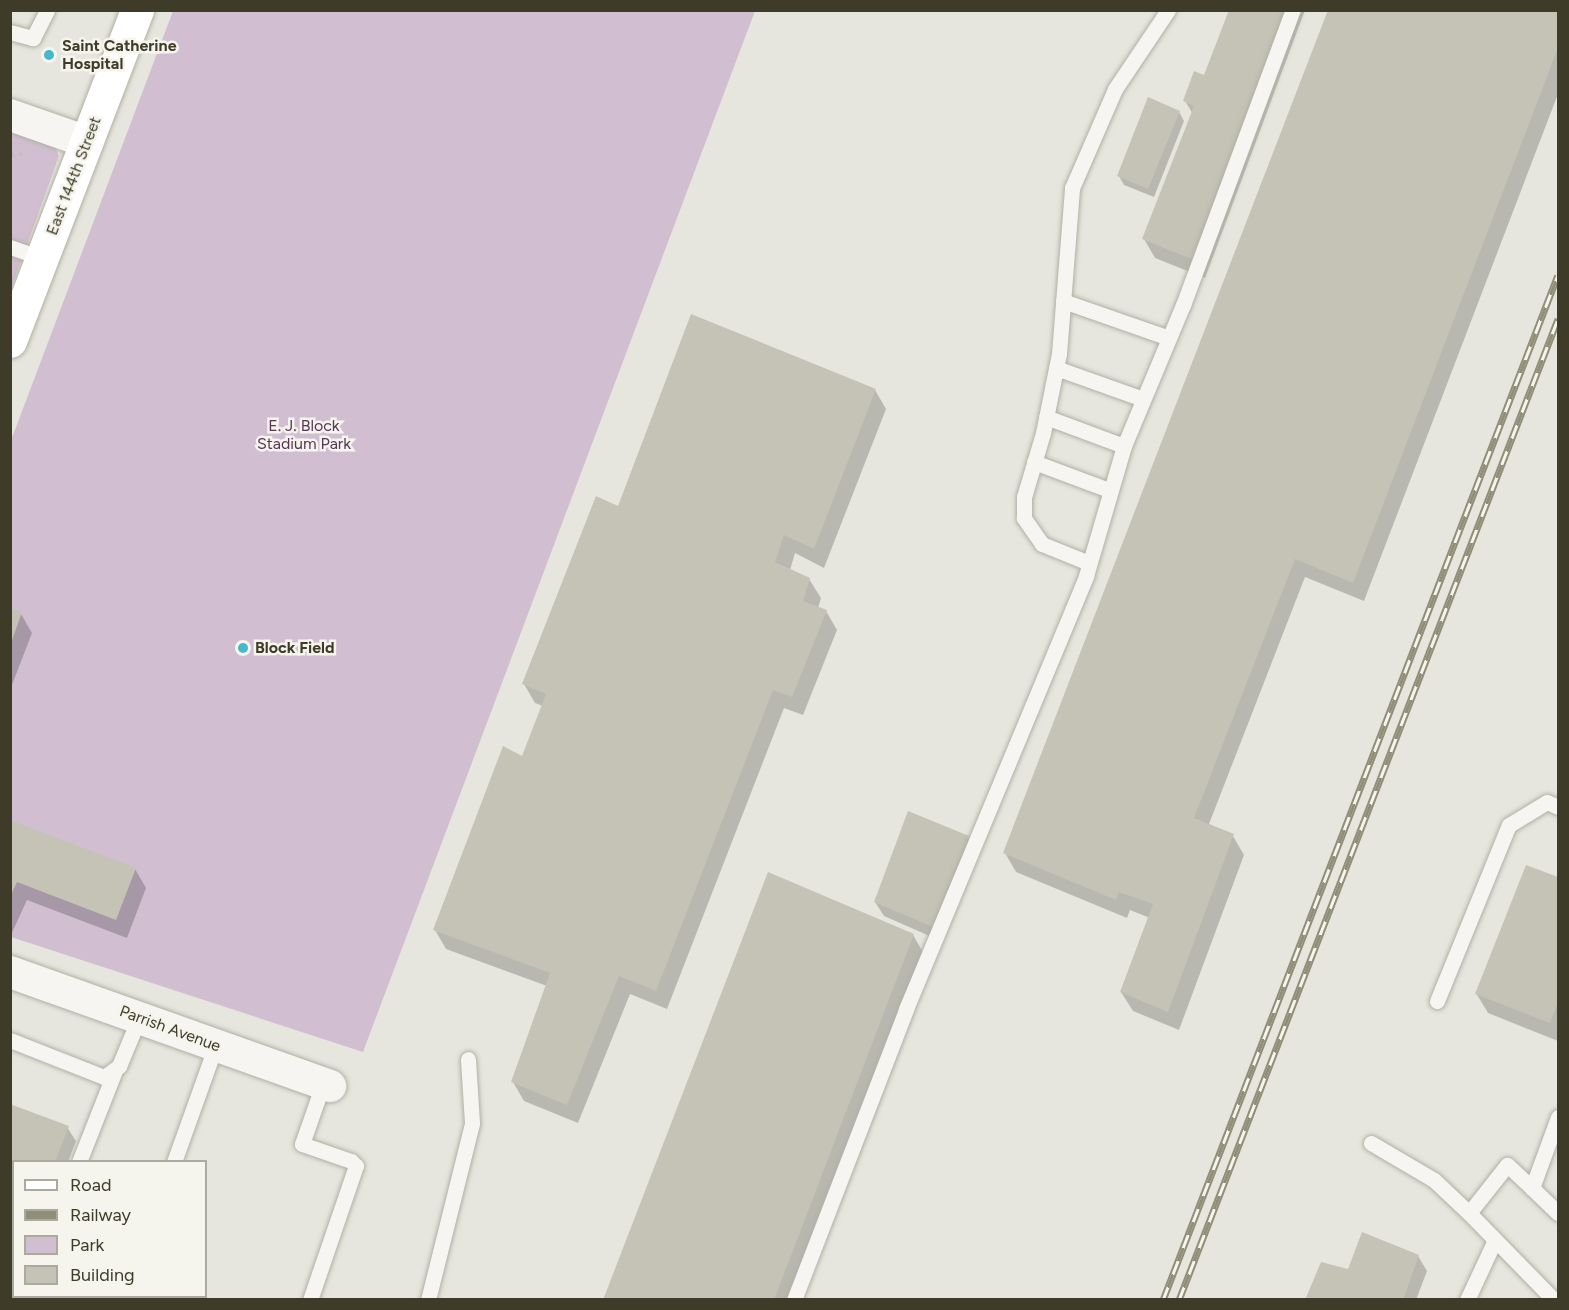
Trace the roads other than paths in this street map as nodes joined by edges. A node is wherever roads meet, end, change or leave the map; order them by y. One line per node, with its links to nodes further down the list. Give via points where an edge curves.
1 (47, 10): 5 (lane, via 33,38)
2 (137, 10): 7 (street, East 144th Street)
3 (1168, 10): 10 (lane, via 1115,89 1072,188)
4 (1293, 10): 11 (lane)
5 (10, 32)
6 (10, 115): 7 (street)
7 (87, 142): 9 (street, East 144th Street)
8 (10, 248): 9 (lane)
9 (42, 258): 12 (street, East 144th Street)
10 (1063, 301): 11 (lane); 13 (lane)
11 (1169, 338): 14 (lane)
12 (10, 341)
13 (1056, 368): 14 (lane); 15 (lane)
14 (1143, 399): 16 (lane)
15 (1046, 417): 16 (lane); 17 (lane)
16 (1124, 446): 18 (lane)
17 (1034, 462): 18 (lane); 19 (lane, via 1024,496 1024,518 1042,544)
18 (1109, 490): 19 (lane)
19 (1089, 563): 39 (lane, via 906,1009)
20 (1558, 807): 22 (lane, via 1547,802 1509,825)
21 (10, 972): 23 (street, Parrish Avenue)
22 (1437, 1000)
23 (139, 1018): 25 (street, Parrish Avenue); 27 (lane)
24 (10, 1040): 27 (lane, via 104,1077)
25 (216, 1046): 28 (street, Parrish Avenue); 32 (lane)
26 (468, 1059): 38 (lane, via 472,1123)
27 (114, 1073): 31 (lane)
28 (327, 1085): 37 (lane, via 302,1144 351,1161 356,1167)
29 (1558, 1117): 33 (lane)
30 (1371, 1143): 34 (lane, via 1434,1180)
31 (80, 1160)
32 (174, 1160)
33 (1532, 1188): 34 (lane, via 1507,1165); 35 (lane)
34 (1469, 1213): 36 (lane)
35 (1558, 1213)
36 (1495, 1240): 40 (lane); 41 (lane)
37 (310, 1299)
38 (428, 1299)
39 (794, 1299)
40 (1467, 1299)
41 (1554, 1299)

